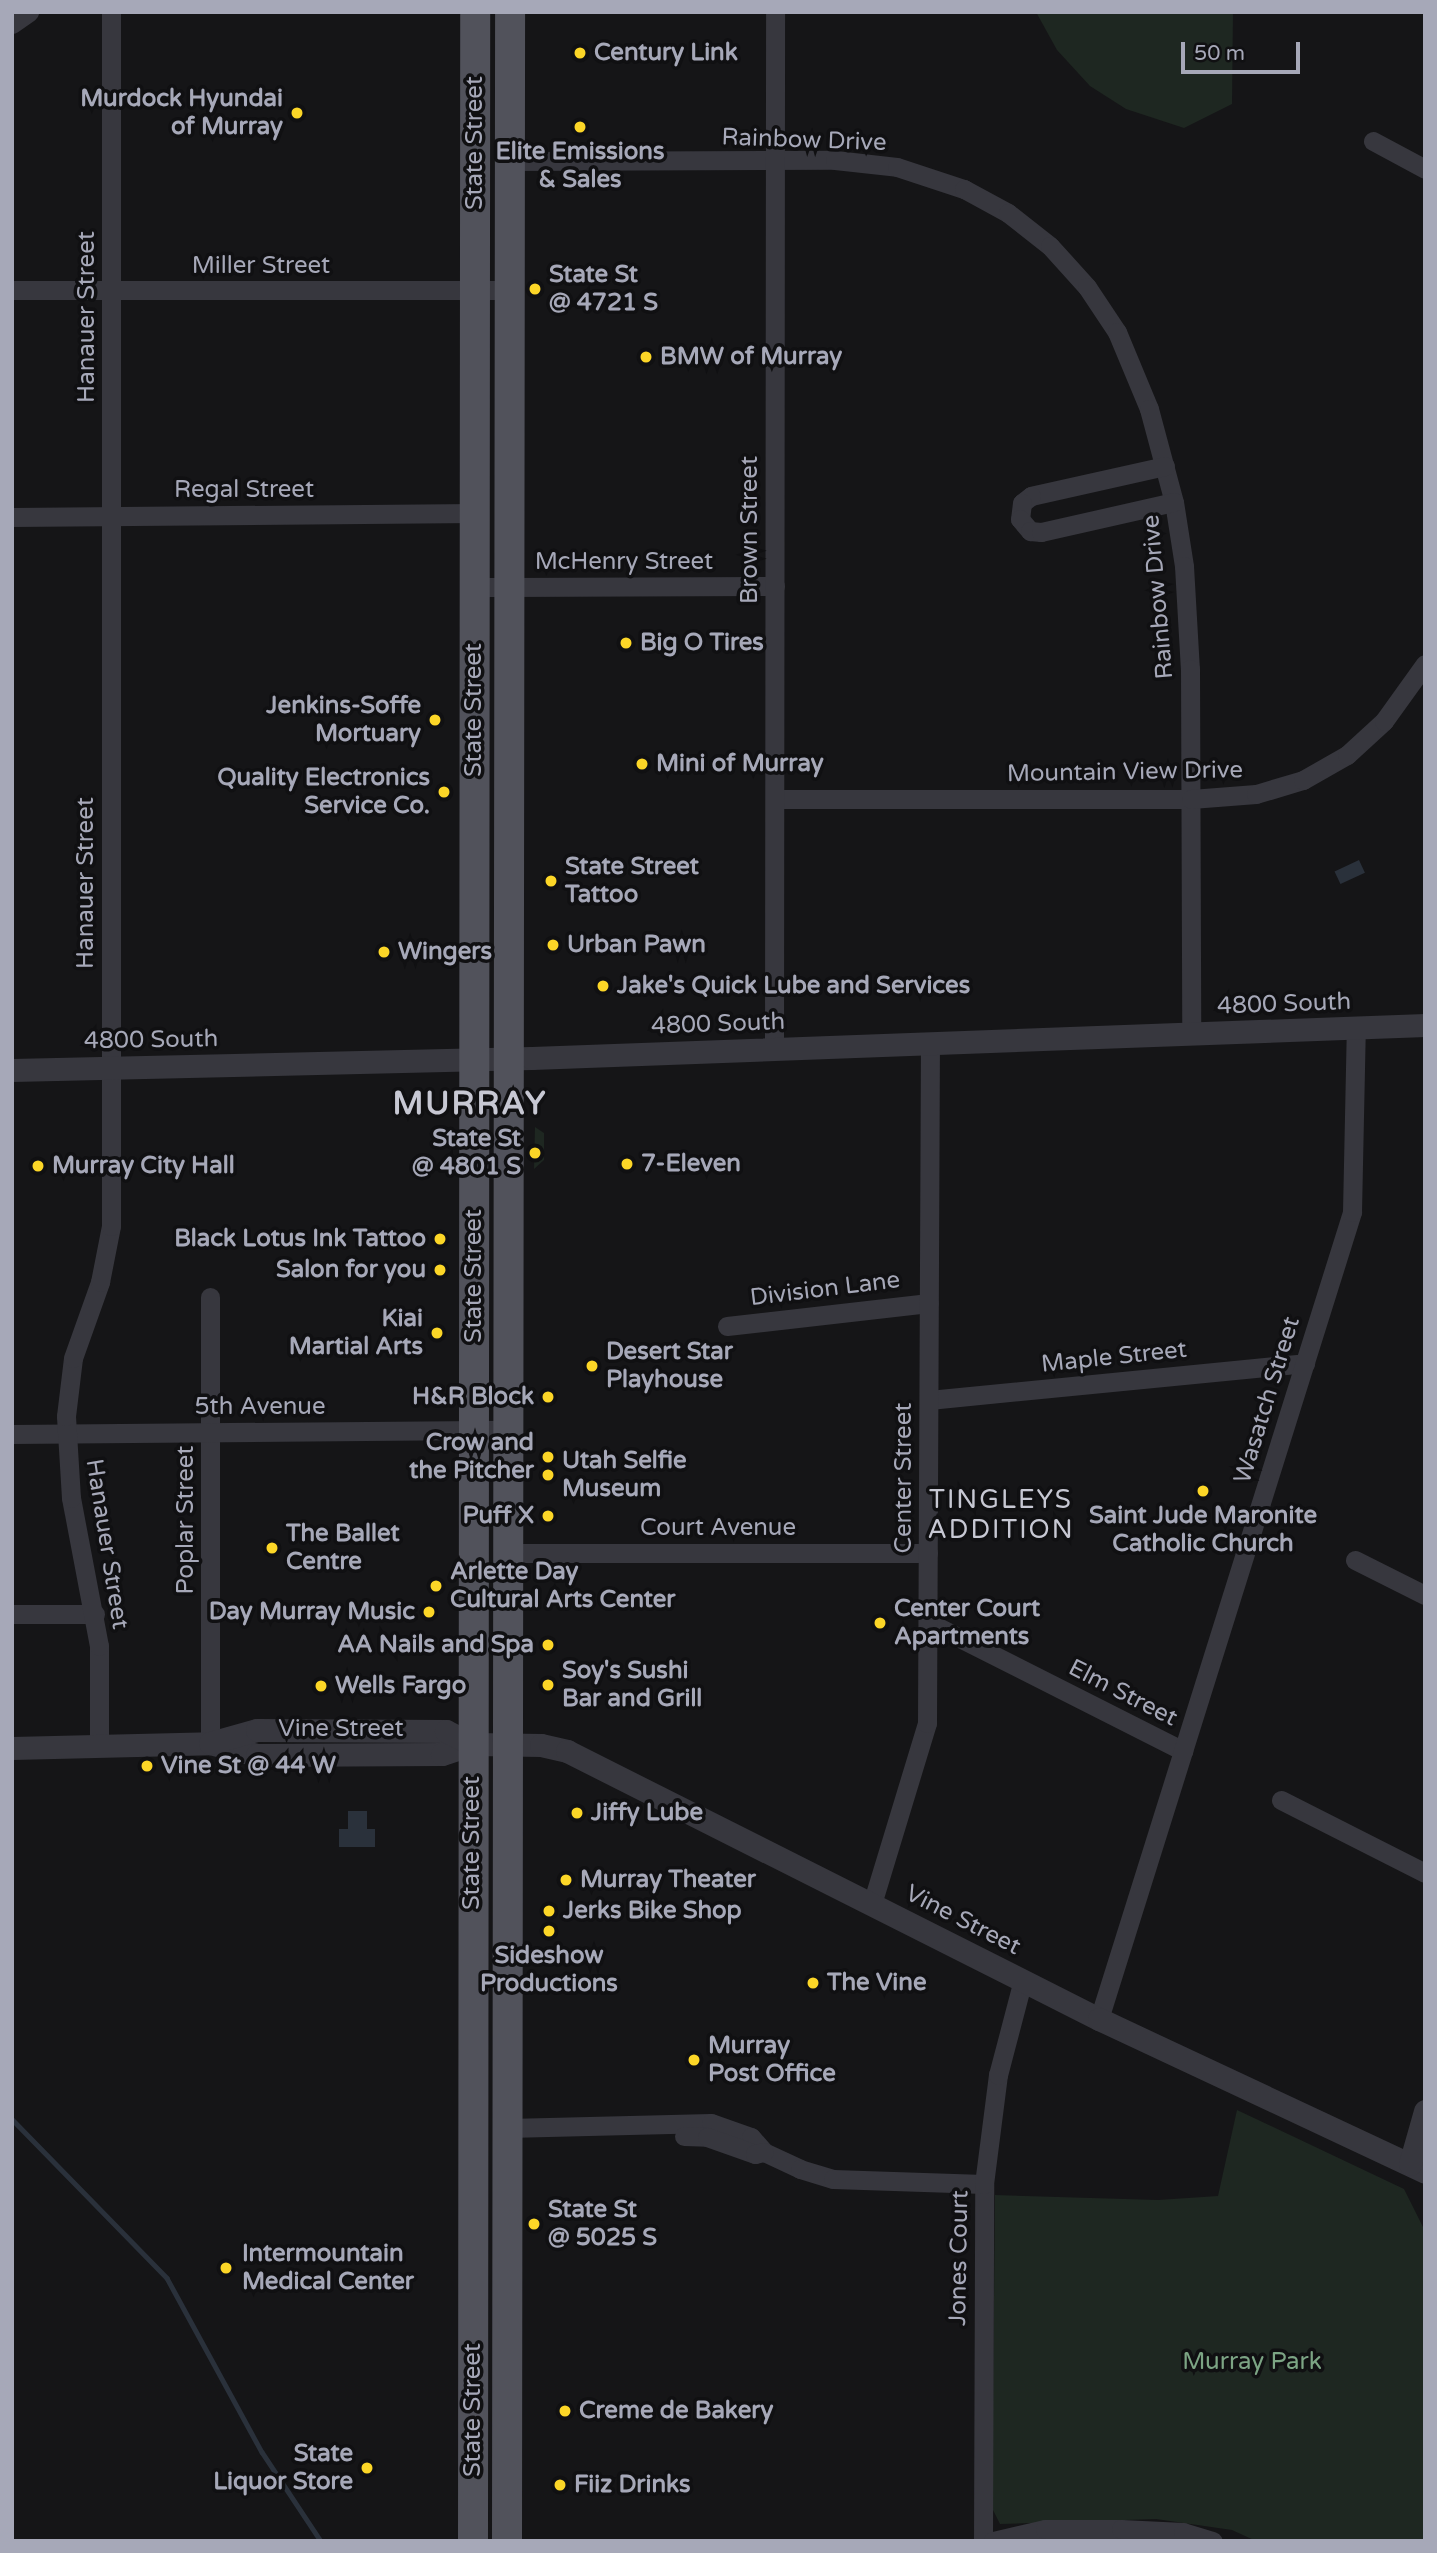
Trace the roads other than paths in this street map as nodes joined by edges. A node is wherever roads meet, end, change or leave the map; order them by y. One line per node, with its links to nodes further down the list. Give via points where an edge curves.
1 (29, 12): 6 (street)
2 (111, 12): 12 (street, Hanauer Street)
3 (475, 12): 13 (main road, State Street)
4 (510, 12): 8 (main road, State Street)
5 (775, 12): 9 (street, Brown Street)
6 (12, 24)
7 (1373, 141): 10 (street)
8 (510, 161): 9 (street, Rainbow Drive); 14 (main road, State Street)
9 (775, 162): 15 (street, Rainbow Drive, via 855,161 918,173 986,200 1030,229 1070,265 1110,320 1139,382); 20 (street, Brown Street)
10 (1425, 169)
11 (12, 290): 12 (street, Miller Street)
12 (111, 290): 13 (street, Miller Street); 18 (street, Hanauer Street)
13 (475, 290): 14 (street, Miller Street); 17 (main road, State Street)
14 (510, 290): 22 (main road, State Street)
15 (1165, 466): 16 (street, Rainbow Drive); 16 (street, via 1031,496 1022,503 1020,519 1030,531 1041,532)
16 (1174, 502): 25 (street, Rainbow Drive, via 1188,604)
17 (475, 513): 18 (street, Regal Street); 21 (main road, State Street)
18 (112, 515): 19 (street, Regal Street); 33 (street, Hanauer Street)
19 (12, 517)
20 (775, 586): 22 (street, McHenry Street); 24 (street, Brown Street)
21 (474, 587): 22 (street, McHenry Street); 31 (main road, State Street)
22 (509, 587): 32 (main road, State Street)
23 (1425, 664): 25 (street, Mountain View Drive, via 1384,721 1326,769 1268,791)
24 (775, 799): 25 (street, Mountain View Drive); 30 (street, Brown Street)
25 (1191, 799): 28 (street, Rainbow Drive)
26 (1425, 1025): 27 (street, 4800 South)
27 (1356, 1028): 28 (street, 4800 South); 38 (street, Wasatch Street, via 1355,1195)
28 (1191, 1034): 29 (street, 4800 South)
29 (930, 1044): 30 (street, 4800 South); 36 (street, Center Street)
30 (775, 1048): 32 (street, 4800 South)
31 (472, 1058): 32 (street, 4800 South); 33 (street, 4800 South); 40 (main road, State Street)
32 (509, 1058): 41 (main road, State Street)
33 (110, 1067): 34 (street, 4800 South); 43 (street, Hanauer Street, via 109,1241 73,1358)
34 (12, 1070)
35 (210, 1297): 42 (street, Poplar Street)
36 (929, 1303): 37 (street, Division Lane); 39 (street, Center Street)
37 (727, 1326)
38 (1305, 1363): 39 (street, Maple Street); 57 (street, Wasatch Street)
39 (929, 1400): 46 (street, Center Street)
40 (475, 1430): 41 (street, 5th Avenue); 42 (street, 5th Avenue); 53 (main road, State Street)
41 (508, 1430): 45 (main road, State Street)
42 (210, 1432): 43 (street, 5th Avenue); 52 (street, Poplar Street)
43 (67, 1433): 44 (street, 5th Avenue); 50 (street, Hanauer Street, via 71,1498)
44 (12, 1434)
45 (508, 1553): 46 (street, Court Avenue); 55 (main road, State Street)
46 (928, 1553): 51 (street, Center Street)
47 (1355, 1560): 48 (street)
48 (1425, 1595)
49 (12, 1614): 50 (street)
50 (95, 1614): 54 (street, Hanauer Street)
51 (928, 1622): 57 (street, Elm Street); 60 (street, Center Street, via 927,1729)
52 (210, 1744): 53 (street, Vine Street, via 257,1755 442,1754); 54 (street, Vine Street)
53 (472, 1744): 55 (street, Vine Street); 67 (main road, State Street)
54 (99, 1745): 56 (street, Vine Street)
55 (507, 1745): 60 (street, Vine Street, via 557,1748 598,1763); 64 (main road, State Street)
56 (12, 1748)
57 (1183, 1751): 62 (street, Wasatch Street)
58 (1281, 1800): 59 (street)
59 (1425, 1873)
60 (872, 1904): 61 (street, Vine Street)
61 (1023, 1980): 62 (street, Vine Street); 66 (street, Jones Court, via 998,2075)
62 (1099, 2019): 65 (street, Vine Street)
63 (1425, 2111): 65 (street)
64 (506, 2128): 66 (street, via 597,2128 621,2136 707,2137 755,2154 764,2152 833,2179); 68 (main road, State Street)
65 (1417, 2168)
66 (984, 2183): 69 (street, Jones Court)
67 (473, 2541)
68 (507, 2541)
69 (983, 2541)
70 (993, 2541): 71 (street, via 1045,2529 1183,2532)
71 (1213, 2541)

